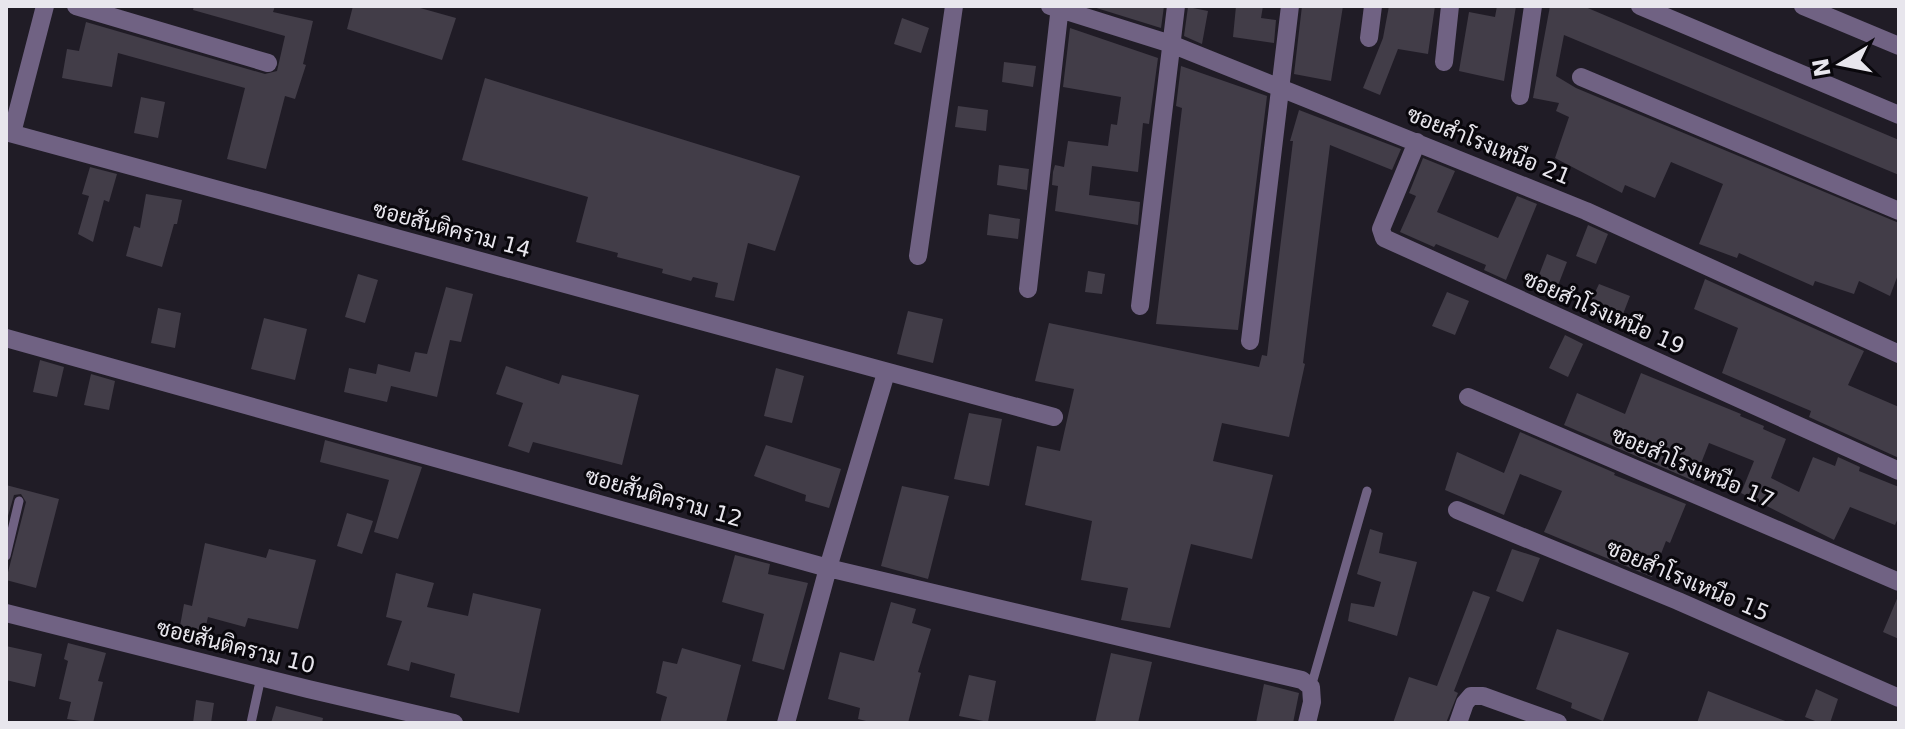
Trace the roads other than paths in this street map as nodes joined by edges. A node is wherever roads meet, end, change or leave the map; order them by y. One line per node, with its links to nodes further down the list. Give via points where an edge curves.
1 (45, 6): 21 (street)
2 (76, 6): 16 (street)
3 (954, 6): 24 (street)
4 (1176, 6): 13 (street)
5 (1290, 6): 18 (street)
6 (1373, 6): 12 (street)
7 (1450, 6): 15 (street)
8 (1533, 6): 19 (street)
9 (1640, 6): 20 (street)
10 (1803, 6): 14 (street)
11 (1057, 7): 13 (street, ซอยสำโรงเหนือ 21); 25 (street)
12 (1369, 38)
13 (1171, 44): 18 (street, ซอยสำโรงเหนือ 21); 26 (street)
14 (1899, 46)
15 (1444, 62)
16 (268, 63)
17 (1581, 77): 23 (street)
18 (1282, 87): 22 (street, ซอยสำโรงเหนือ 21); 28 (street)
19 (1520, 96)
20 (1899, 115)
21 (9, 132): 30 (street, ซอยสันติคราม 14)
22 (1417, 142): 29 (street, ซอยสำโรงเหนือ 21, via 1586,211); 33 (street, ซอยสำโรงเหนือ 19, via 1381,229 1384,238)
23 (1899, 211)
24 (918, 256)
25 (1028, 289)
26 (1140, 306)
27 (6, 338): 38 (street, ซอยสันติคราม 12)
28 (1250, 341)
29 (1899, 354)
30 (886, 373): 32 (street, ซอยสันติคราม 14); 38 (street)
31 (1468, 397): 39 (street, ซอยสำโรงเหนือ 17)
32 (1054, 417)
33 (1899, 471)
34 (1367, 491): 42 (lane)
35 (19, 501): 37 (lane)
36 (1457, 510): 43 (street, ซอยสำโรงเหนือ 15)
37 (6, 556)
38 (828, 568): 42 (street, ซอยสันติคราม 12, via 1302,680); 46 (street)
39 (1899, 582)
40 (6, 613): 41 (street, ซอยสันติคราม 10)
41 (261, 677): 44 (lane); 45 (street, ซอยสันติคราม 10)
42 (1311, 687): 47 (street)
43 (1899, 698)
44 (251, 723)
45 (454, 723)
46 (786, 723)
47 (1307, 723)
48 (1458, 723): 49 (street, via 1471,696)
49 (1558, 723)

